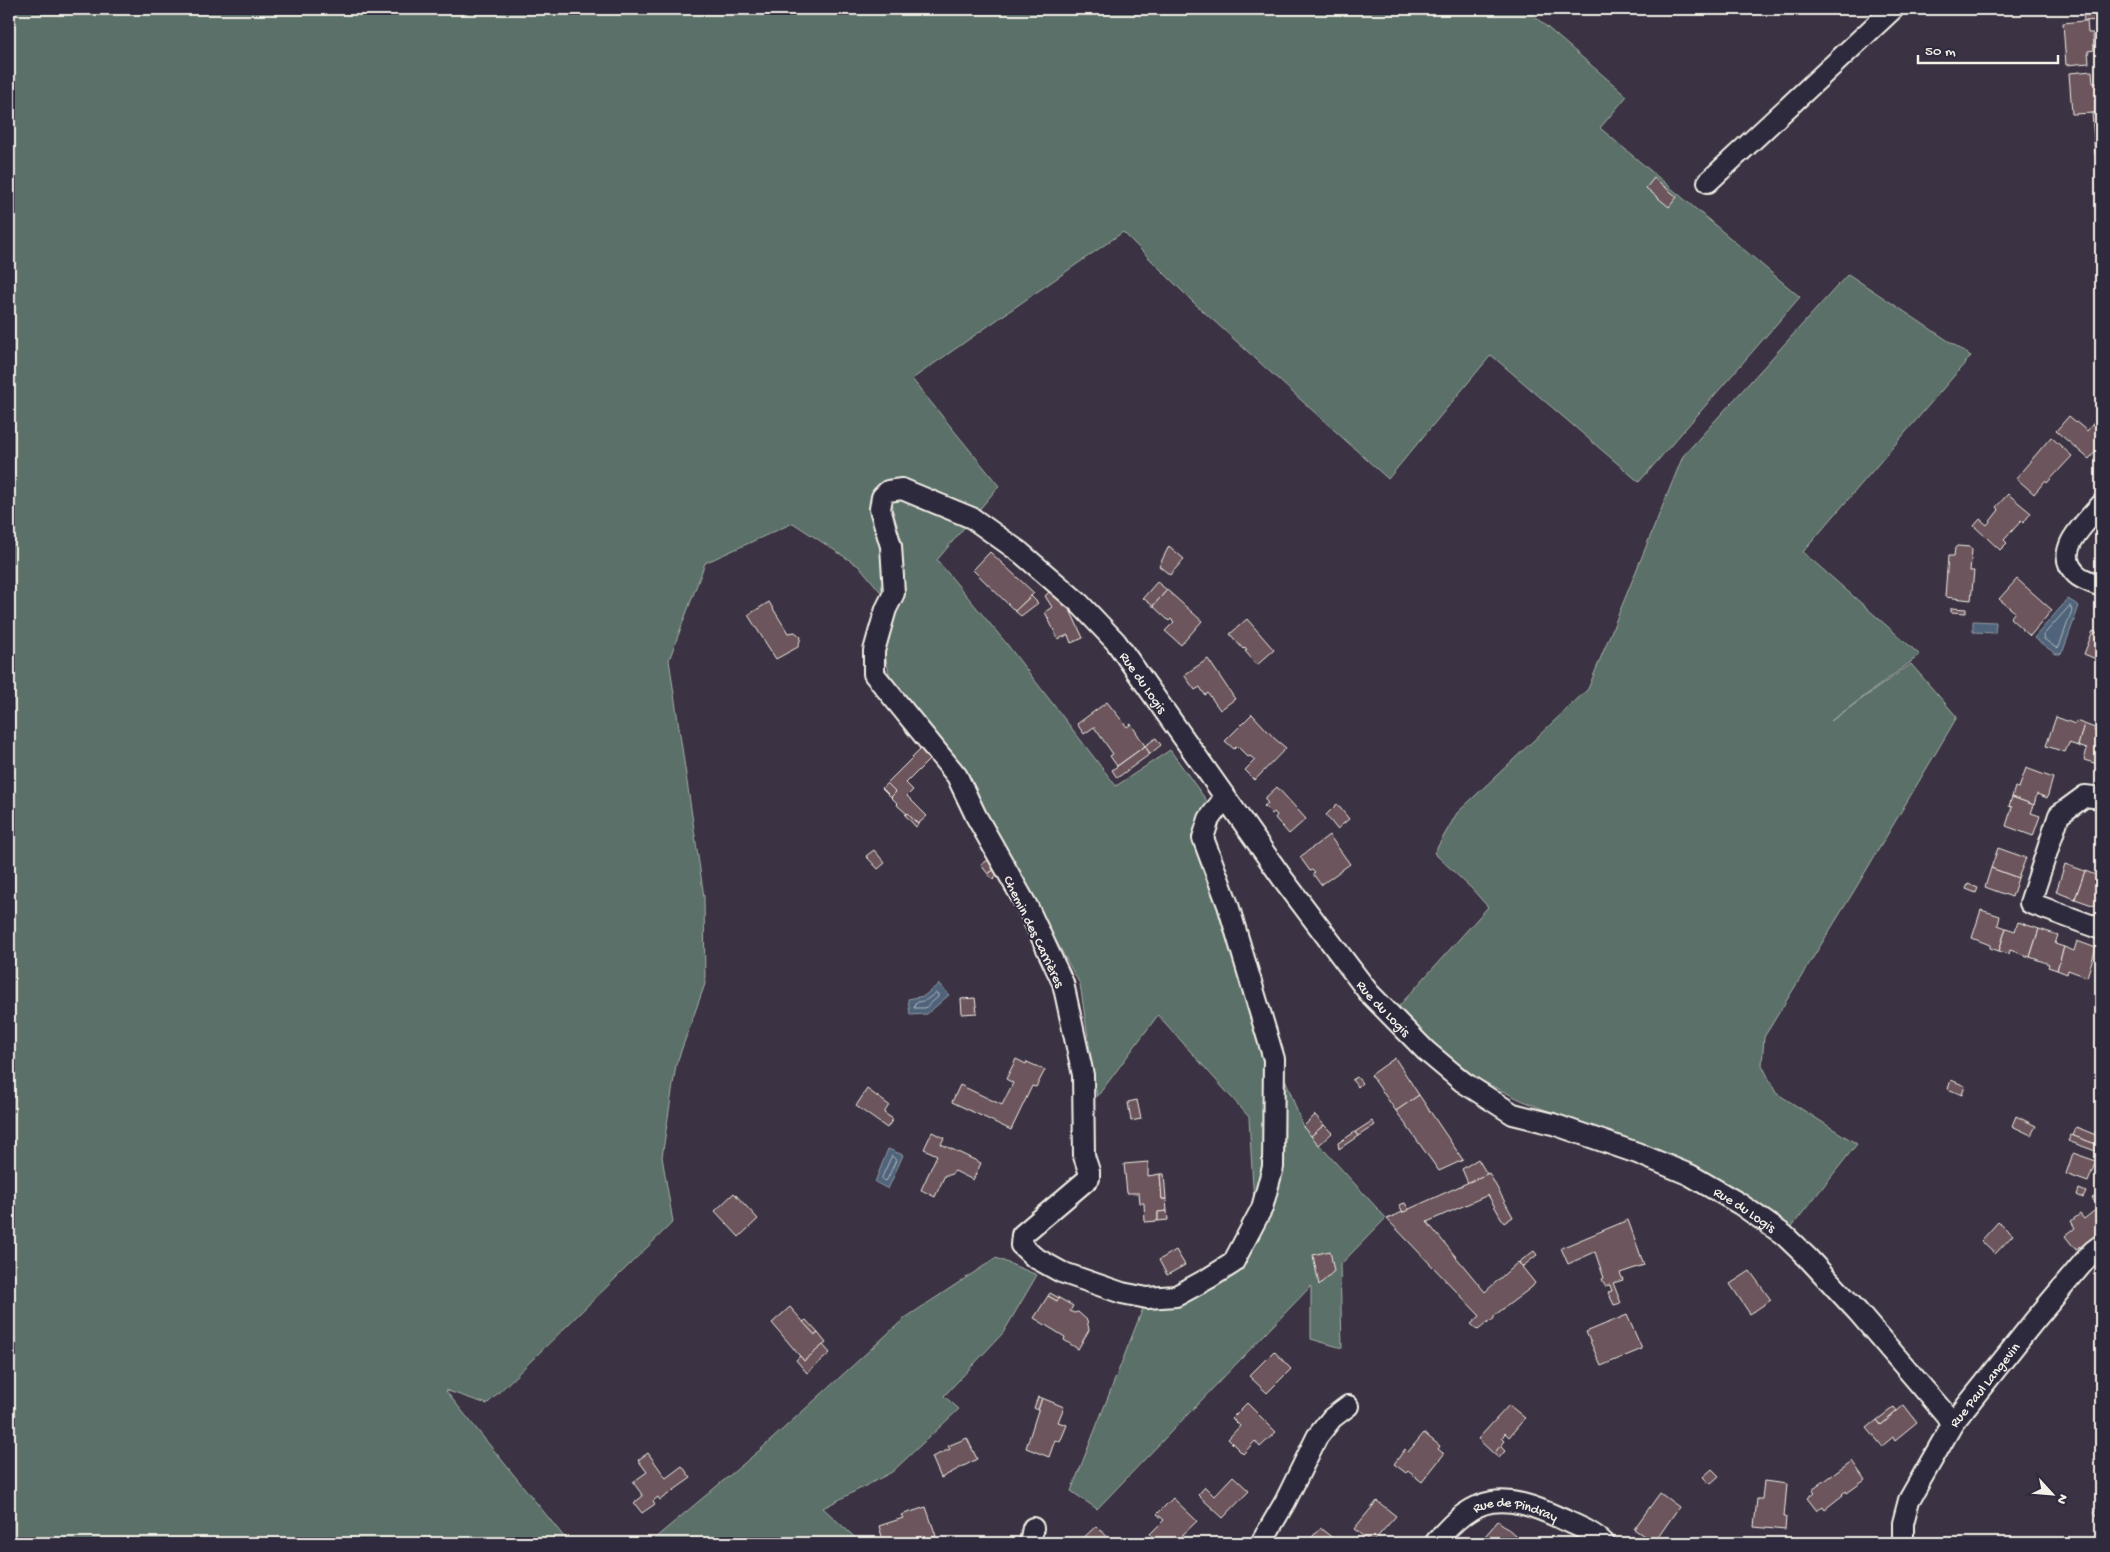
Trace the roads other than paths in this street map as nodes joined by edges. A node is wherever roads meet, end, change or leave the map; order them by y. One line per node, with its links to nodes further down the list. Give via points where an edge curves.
1 (1894, 9): 2 (street)
2 (1708, 182)
3 (902, 489): 6 (street, Rue du Logis, via 972,518 1056,581 1116,642); 6 (street, Chemin des Carrières, via 888,491 882,497 880,509 891,546 894,593 878,633 874,674 957,776 1028,908 1063,983 1083,1075 1084,1156 1089,1178 1022,1235 1021,1245 1034,1257 1061,1272 1147,1298 1176,1296 1233,1262 1262,1208 1273,1167 1274,1059 1228,905 1203,838 1209,819)
4 (2101, 505): 5 (street, via 2073,538 2067,554 2069,565 2077,576)
5 (2101, 586)
6 (1225, 797): 11 (street, Rue du Logis, via 1369,993 1426,1051 1463,1082 1513,1114 1588,1136 1690,1175 1755,1214 1808,1258)
7 (2101, 798): 8 (street, via 2085,796 2059,815 2030,904)
8 (2101, 929)
9 (2101, 1245): 11 (street, Rue Paul Langevin, via 2035,1320)
10 (1348, 1406): 12 (street, via 1328,1422 1317,1437)
11 (1953, 1424): 15 (street, Rue Paul Langevin, via 1909,1500 1903,1523)
12 (1261, 1543)
13 (1435, 1543): 14 (street, Rue de Pindray, via 1462,1514 1478,1505 1510,1501 1532,1505 1578,1526)
14 (1604, 1543)
15 (1903, 1543)

